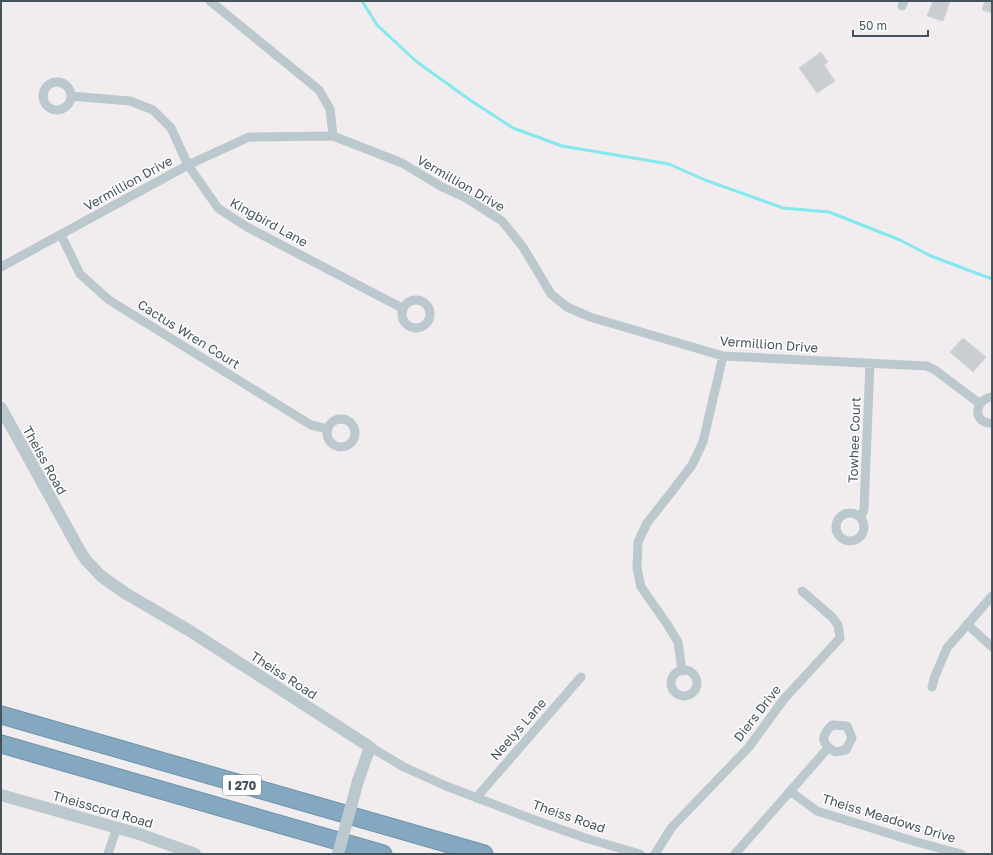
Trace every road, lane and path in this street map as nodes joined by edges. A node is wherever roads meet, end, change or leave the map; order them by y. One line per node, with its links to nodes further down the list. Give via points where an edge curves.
1 (210, 1): 3 (street, via 319,90 330,109)
2 (71, 96): 4 (street, Kingbird Lane, via 130,101 153,110 171,128)
3 (333, 136): 4 (street, Vermillion Drive, via 249,137); 8 (street, Vermillion Drive, via 402,163 502,221 523,247 551,294 567,307 590,317)
4 (188, 165): 5 (street, Vermillion Drive); 7 (street, Kingbird Lane, via 218,208)
5 (61, 235): 6 (street, Vermillion Drive); 14 (street, Cactus Wren Court, via 80,274 109,300 311,425)
6 (1, 267)
7 (402, 308)
8 (723, 356): 9 (street, Vermillion Drive); 20 (street, via 703,442 692,465 647,523 638,542 637,568 641,587 678,642)
9 (870, 363): 11 (street, Vermillion Drive, via 927,366); 15 (street, Towhee Court, via 864,509)
10 (992, 397): 11 (street)
11 (979, 404): 13 (street, via 977,411 980,419 988,424)
12 (1, 408): 25 (street, Theiss Road, via 71,536 97,572 125,593 196,635)
13 (992, 423)
14 (328, 429)
15 (861, 517)
16 (802, 591): 37 (street, Diers Drive, via 832,617 838,625 840,638 784,699 749,747 672,827)
17 (992, 596): 18 (street)
18 (967, 624): 19 (street); 22 (street, via 947,648)
19 (992, 647)
20 (682, 671)
21 (580, 677): 29 (street, Neelys Lane)
22 (932, 687)
23 (1, 715): 35 (highway, I 270)
24 (1, 744): 34 (highway, I 270)
25 (370, 747): 29 (street, Theiss Road, via 404,768); 33 (street, bridge)
26 (828, 748): 27 (street)
27 (790, 791): 38 (street); 39 (street, Theiss Meadows Drive, via 817,811)
28 (1, 795): 30 (street, Theisscord Road)
29 (476, 798): 36 (street, Theiss Road, via 578,835)
30 (117, 827): 31 (street); 32 (street, Theisscord Road)
31 (108, 854)
32 (195, 854)
33 (338, 854)
34 (383, 854)
35 (484, 854)
36 (640, 854)
37 (655, 854)
38 (734, 854)
39 (961, 854)

